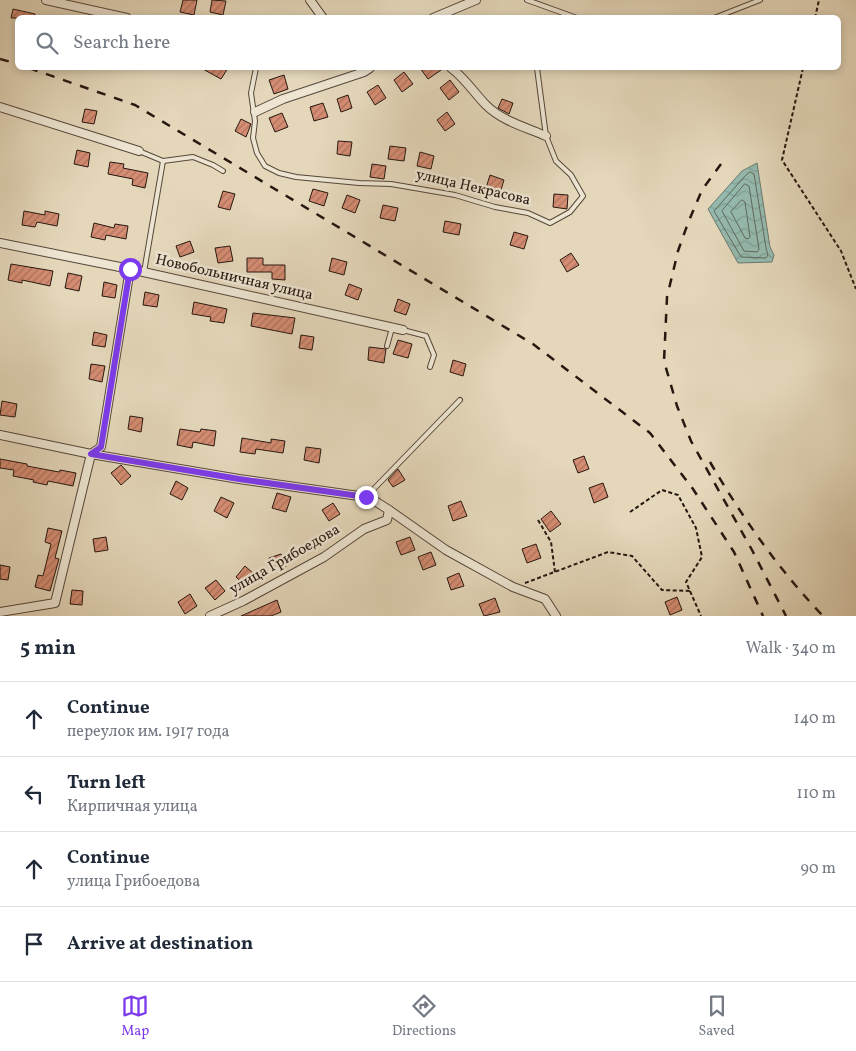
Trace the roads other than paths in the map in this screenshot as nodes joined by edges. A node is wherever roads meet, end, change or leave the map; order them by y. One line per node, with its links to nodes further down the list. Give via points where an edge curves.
1 (46, 0): 7 (street)
2 (310, 0): 8 (street)
3 (476, 0): 9 (street)
4 (527, 0): 6 (lane)
5 (760, 0): 12 (lane)
6 (559, 11): 10 (lane); 11 (lane)
7 (114, 15)
8 (321, 15)
9 (439, 15)
10 (557, 15)
11 (569, 15)
12 (722, 15)
13 (256, 70): 18 (lane, via 251,93)
14 (361, 70): 18 (street)
15 (454, 70): 19 (street, via 487,106 503,118)
16 (537, 70): 19 (lane, улица Некрасова)
17 (0, 107): 20 (street)
18 (255, 112): 19 (lane, улица Некрасова, via 253,138 257,153 265,166 279,173 391,184 455,195 528,213 550,223 570,212 583,196 571,175 556,161)
19 (546, 136)
20 (139, 151): 21 (lane)
21 (163, 161): 22 (lane, via 193,157); 25 (lane)
22 (223, 171)
23 (0, 243): 24 (street, Новобольничная улица)
24 (130, 269): 25 (street, Новобольничная улица); 32 (street, via 101,447)
25 (144, 272): 26 (street, Новобольничная улица)
26 (392, 328): 27 (street, Новобольничная улица); 28 (lane)
27 (403, 330): 29 (lane, via 426,336 434,355)
28 (387, 346)
29 (430, 367)
30 (460, 400): 33 (lane)
31 (0, 435): 32 (street)
32 (91, 454): 33 (street); 35 (street, via 55,603)
33 (366, 497): 34 (street)
34 (389, 510): 37 (street, улица Грибоедова, via 387,520 364,529 324,557); 38 (street, via 446,550 513,588 545,599)
35 (0, 613): 36 (street)
36 (6, 616)
37 (210, 616)
38 (556, 616)

